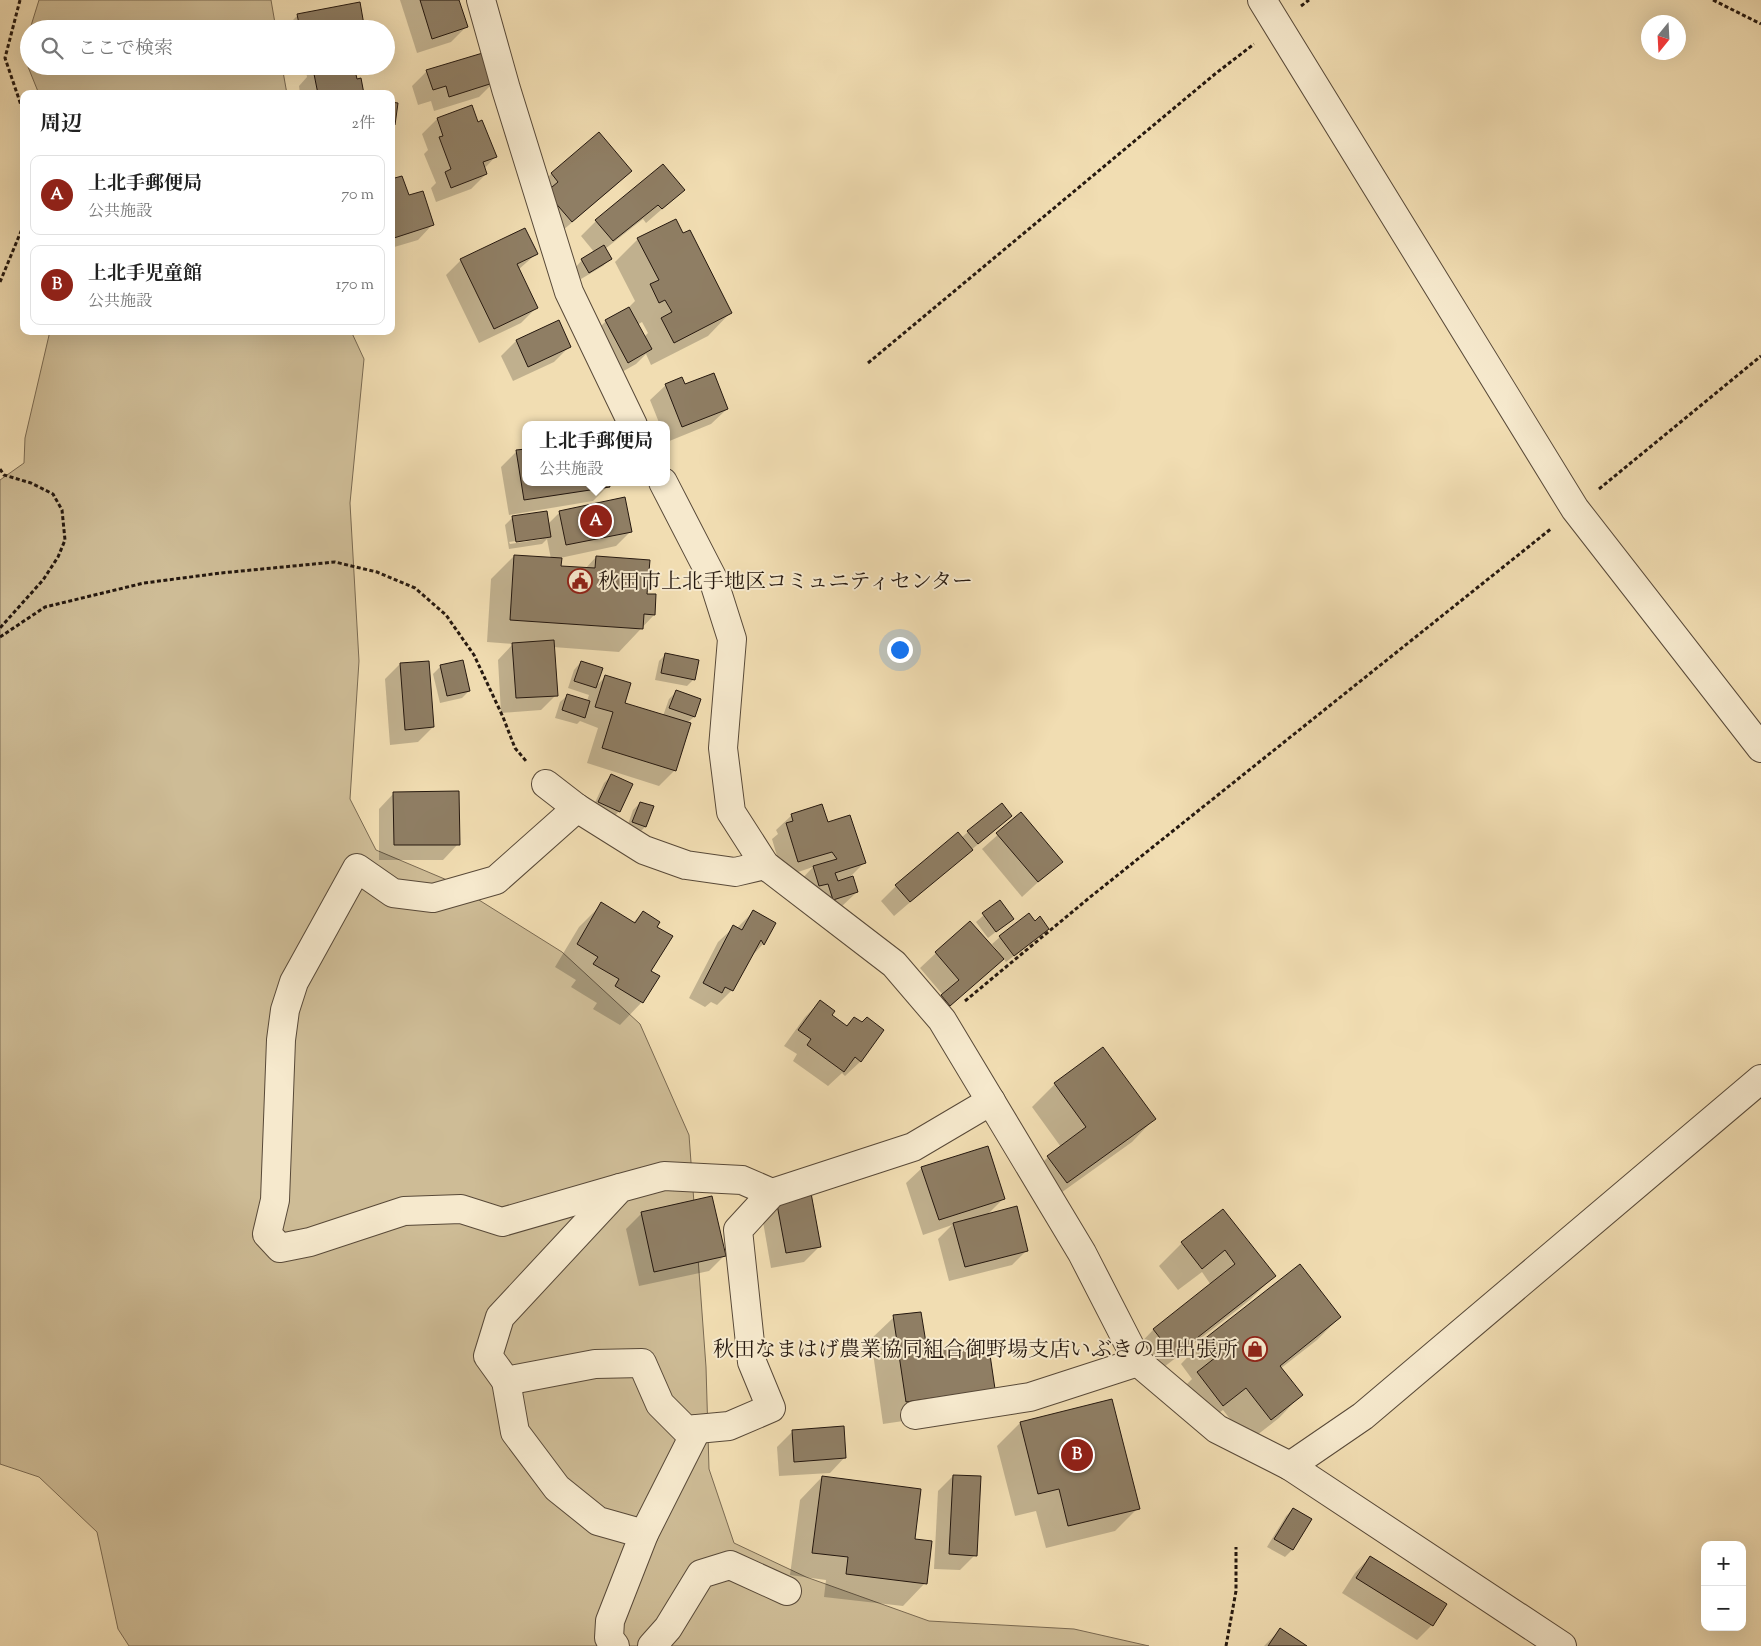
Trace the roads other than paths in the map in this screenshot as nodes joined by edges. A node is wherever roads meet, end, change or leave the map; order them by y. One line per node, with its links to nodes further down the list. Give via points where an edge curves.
1 (482, 0): 3 (street, via 569,292)
2 (1262, 0): 5 (street, via 1575,509)
3 (631, 421)
4 (665, 486): 8 (street, via 714,579 732,638 723,748 731,812)
5 (1761, 748)
6 (546, 784): 7 (street)
7 (577, 808): 8 (street, via 644,850 686,865 735,872); 11 (street, via 496,880 433,898 393,893 357,868 294,982 285,1010 275,1200 267,1234 280,1248 310,1242 404,1211 461,1209 502,1222)
8 (765, 865): 10 (street, via 894,964 942,1020)
9 (1761, 1080): 17 (street, via 1363,1416)
10 (991, 1101): 12 (street, via 913,1147); 13 (street, via 1082,1254)
11 (620, 1188): 12 (street, via 664,1176 742,1180); 14 (street, via 500,1317 488,1356)
12 (772, 1192): 16 (street, via 738,1230 752,1362 771,1408 729,1426)
13 (1138, 1362): 15 (street, via 1030,1397); 17 (street, via 1217,1429)
14 (506, 1381): 16 (street, via 595,1364 642,1363 660,1404 686,1430); 18 (street, via 516,1432 557,1488 598,1521)
15 (915, 1416)
16 (696, 1429): 18 (street)
17 (1290, 1466): 22 (street)
18 (644, 1534): 20 (street, via 610,1621 610,1638)
19 (787, 1591): 21 (street, via 730,1565 701,1574 668,1628)
20 (615, 1646)
21 (652, 1646)
22 (1562, 1646)

